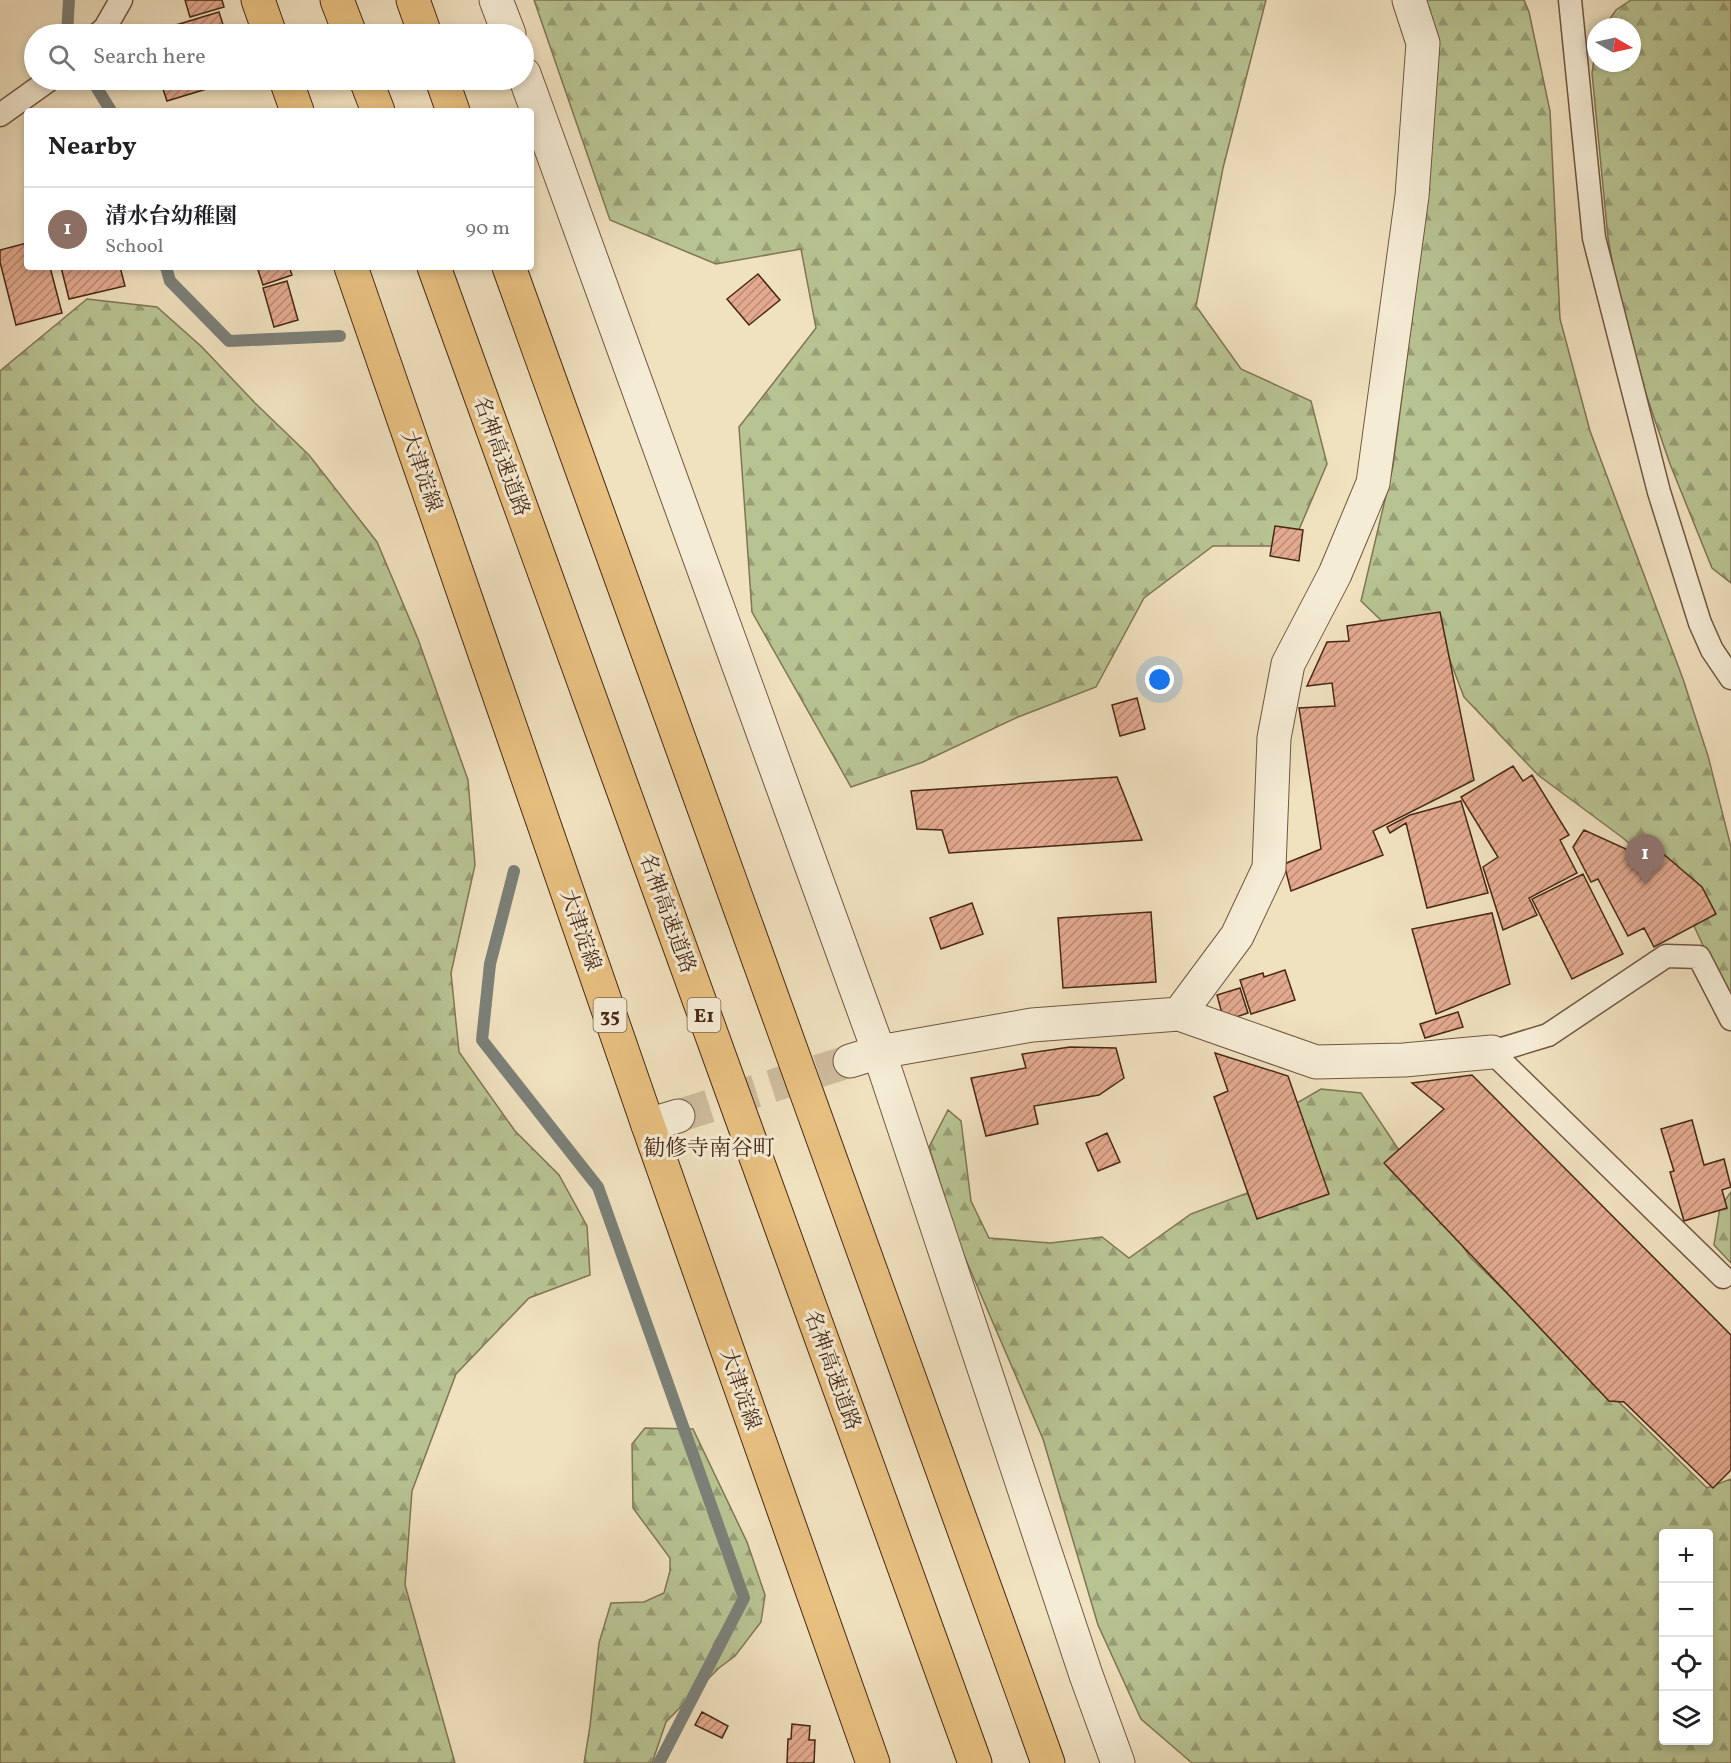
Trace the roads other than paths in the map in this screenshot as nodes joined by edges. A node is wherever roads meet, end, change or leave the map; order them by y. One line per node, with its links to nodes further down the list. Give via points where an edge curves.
1 (121, 0): 8 (lane)
2 (258, 0): 9 (main road)
3 (338, 0): 10 (main road)
4 (413, 0): 11 (main road)
5 (496, 0): 12 (street)
6 (1409, 0): 26 (street, via 1423,43 1414,172 1372,483 1335,574 1288,664 1274,738 1269,868 1237,936)
7 (1570, 0): 25 (lane, via 1594,238 1659,492 1700,623)
8 (106, 24)
9 (266, 24)
10 (346, 24)
11 (421, 24)
12 (505, 24)
13 (35, 90): 21 (lane)
14 (290, 90): 18 (main road)
15 (370, 90): 19 (main road)
16 (446, 90): 20 (main road)
17 (530, 90): 29 (street)
18 (296, 108)
19 (377, 108)
20 (452, 108)
21 (0, 115)
22 (352, 270): 31 (main road, 大津淀線 / 35, via 663,1121)
23 (435, 270): 32 (main road, 名神高速道路 / E1)
24 (510, 270): 33 (main road)
25 (1731, 678)
26 (1179, 1014): 28 (street, via 1316,1062); 29 (street, via 1032,1025)
27 (1731, 1019): 28 (lane, via 1699,957 1666,956 1548,1035)
28 (1492, 1052): 30 (lane)
29 (865, 1056): 34 (street)
30 (1723, 1277)
31 (873, 1763)
32 (975, 1763)
33 (1048, 1763)
34 (1118, 1763)

